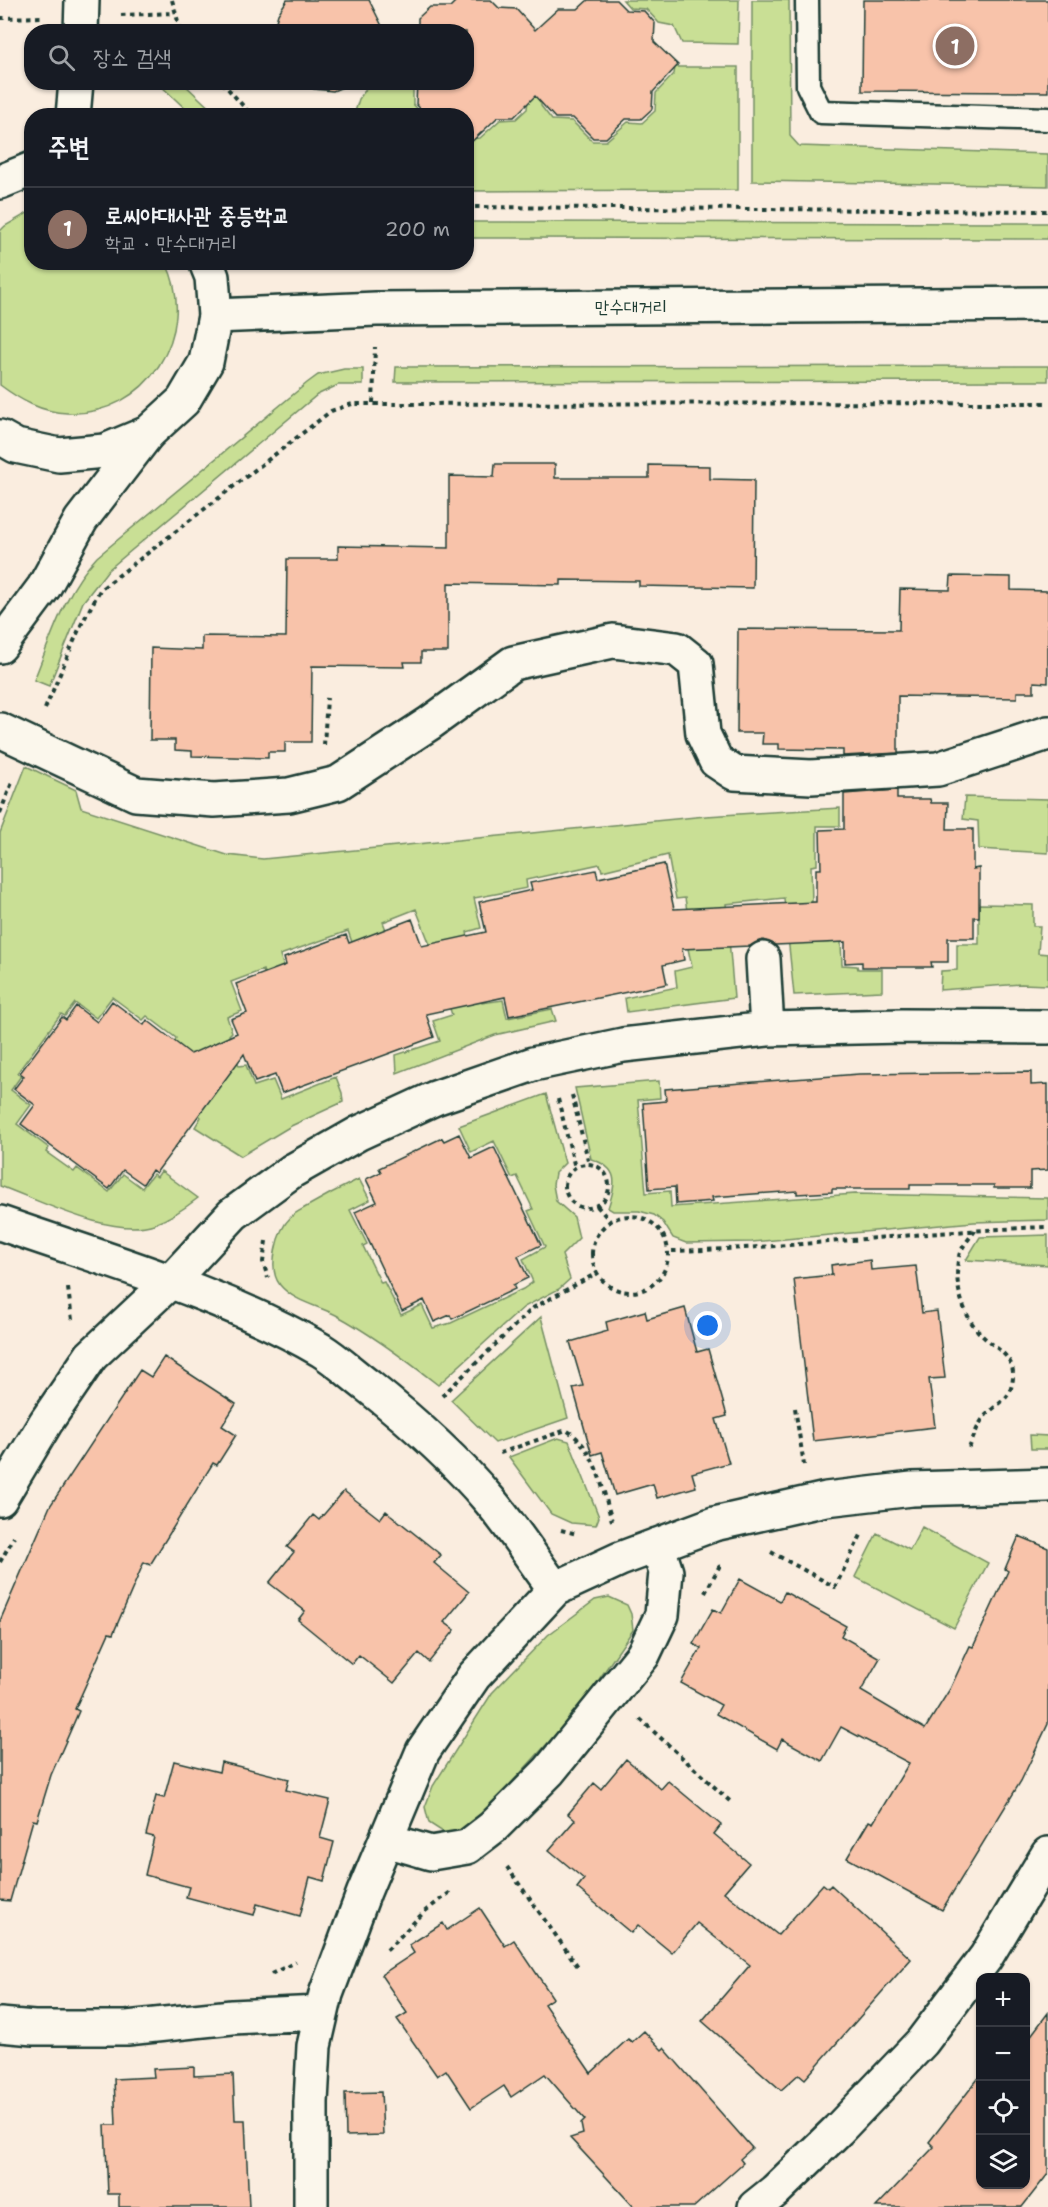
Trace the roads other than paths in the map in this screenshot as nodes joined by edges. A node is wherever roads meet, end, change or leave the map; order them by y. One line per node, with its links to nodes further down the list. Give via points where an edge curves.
1 (81, 0): 3 (street)
2 (807, 0): 6 (lane, via 808,86 822,112)
3 (81, 24)
4 (75, 90): 5 (street)
5 (74, 108)
6 (1048, 118)
7 (24, 172): 8 (street)
8 (0, 182)
9 (209, 270): 11 (street)
10 (1048, 304): 11 (street, 만수대거리, via 376,309)
11 (215, 316): 12 (street, via 206,362 189,392)
12 (148, 433): 13 (street, via 105,451 59,455 16,446); 14 (street, via 81,520 44,586)
13 (0, 437)
14 (0, 646)
15 (0, 730): 16 (street, via 136,794 214,800 289,795 338,783 513,663 613,641 677,649 696,664 704,734 716,761 734,772 811,777 938,769)
16 (1048, 733)
17 (763, 958): 19 (street)
18 (1048, 1027): 19 (street)
19 (767, 1029): 21 (street, via 623,1045 533,1064 435,1098 359,1133 292,1171 233,1214)
20 (0, 1223): 21 (street)
21 (171, 1281): 23 (street, via 92,1356); 25 (street, via 243,1310 322,1351 379,1395 442,1448 491,1502)
22 (1048, 1485): 24 (street, via 912,1490 826,1499 714,1524)
23 (0, 1499)
24 (657, 1545): 25 (street); 26 (street, via 666,1572 662,1615 643,1655 549,1771 493,1827 467,1846 431,1853)
25 (555, 1589): 26 (street, via 474,1676 423,1751)
26 (386, 1840): 28 (street)
27 (1048, 1854): 31 (street, via 986,1957 922,2042 838,2130)
28 (321, 2013): 29 (street, via 232,2016 127,2028); 30 (street, via 314,2046 311,2102)
29 (0, 2025)
30 (311, 2207)
31 (755, 2207)

